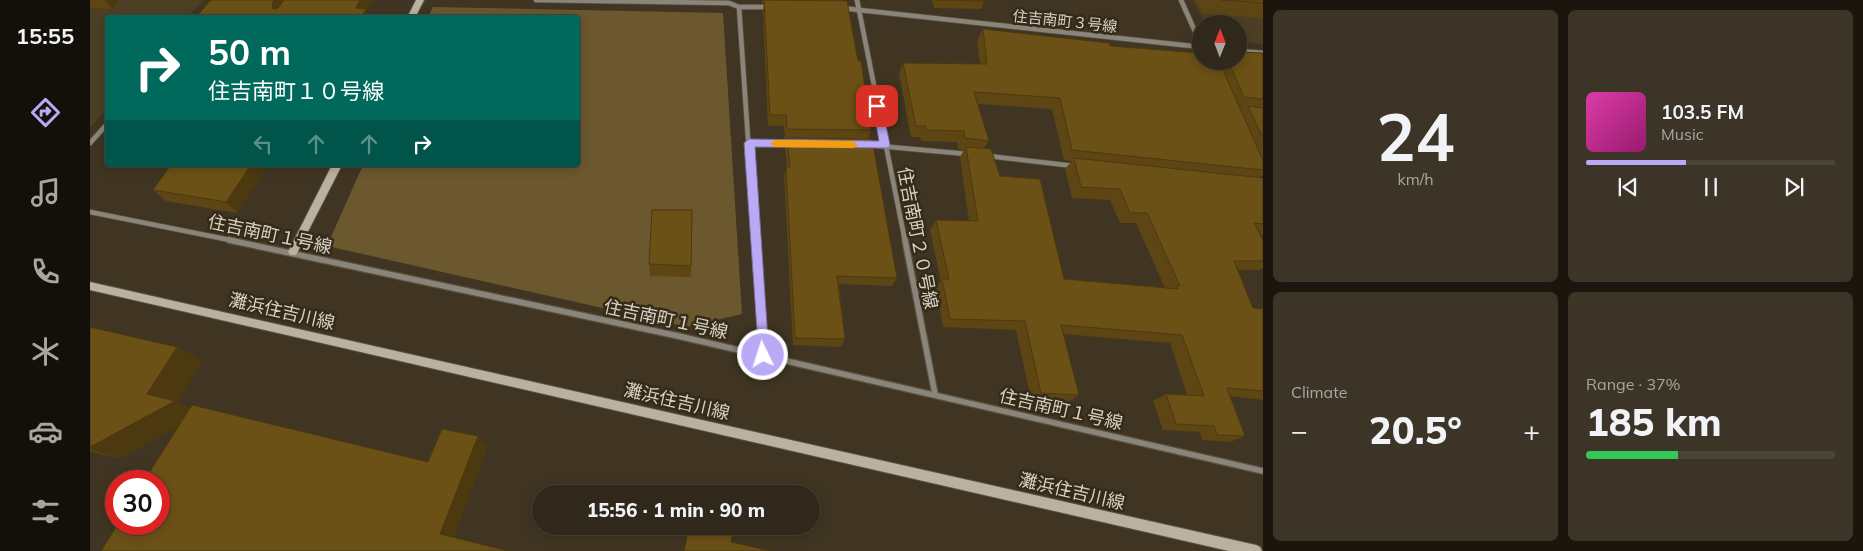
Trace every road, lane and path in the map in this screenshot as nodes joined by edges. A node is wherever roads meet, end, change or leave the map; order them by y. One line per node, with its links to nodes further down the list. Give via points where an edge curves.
1 (420, 0): 9 (street)
2 (536, 0): 5 (street, via 729,3)
3 (856, 0): 8 (street, 住吉南町２０号線)
4 (1181, 0): 10 (street)
5 (739, 7): 6 (street); 16 (street)
6 (779, 7)
7 (838, 8): 8 (street, 住吉南町３号線)
8 (858, 9): 11 (street, 住吉南町３号線); 19 (street, 住吉南町２０号線)
9 (412, 15)
10 (1192, 25)
11 (1192, 45)
12 (1248, 52): 13 (street)
13 (1263, 53)
14 (105, 126): 15 (street)
15 (90, 143)
16 (749, 143): 17 (street); 27 (street)
17 (798, 144)
18 (866, 145): 19 (street)
19 (885, 145): 20 (street); 28 (street, 住吉南町２０号線)
20 (974, 155)
21 (984, 156): 23 (street)
22 (336, 167): 25 (street)
23 (1083, 167)
24 (90, 212): 25 (street, 住吉南町１号線)
25 (293, 252): 27 (street, 住吉南町１号線)
26 (90, 286): 30 (street, 灘浜住吉川線)
27 (763, 355): 28 (street, 住吉南町１号線)
28 (935, 394): 29 (street, 住吉南町１号線)
29 (1263, 471)
30 (1256, 551)

